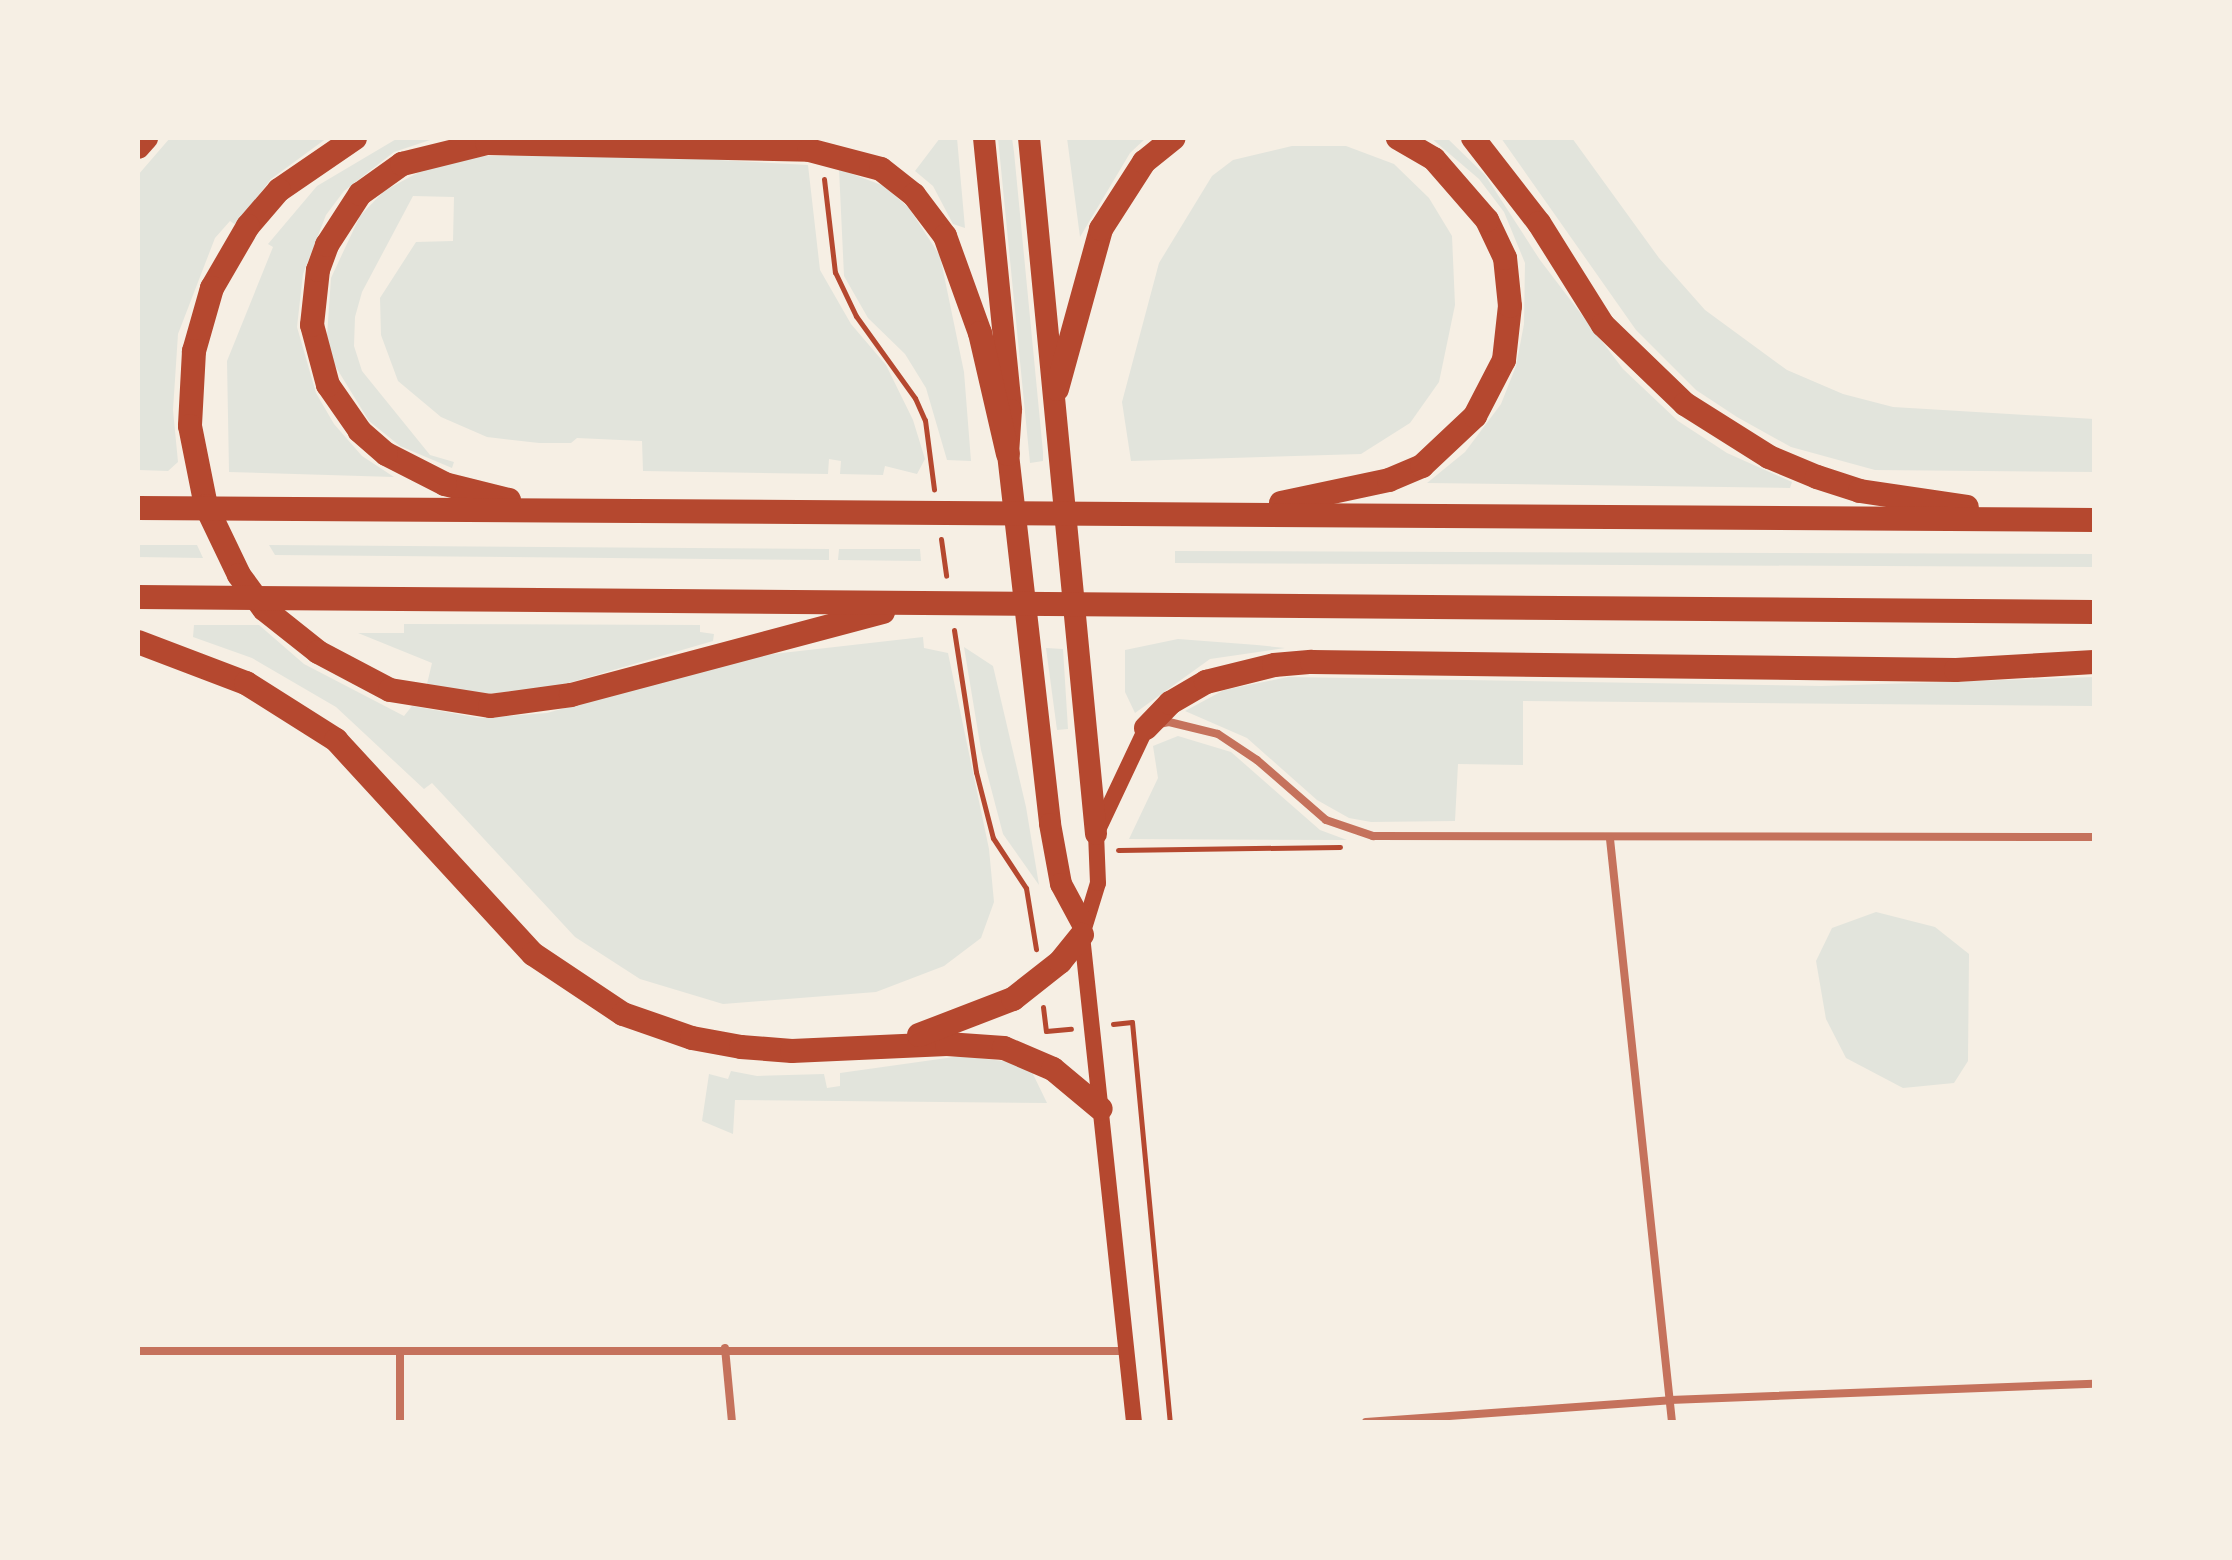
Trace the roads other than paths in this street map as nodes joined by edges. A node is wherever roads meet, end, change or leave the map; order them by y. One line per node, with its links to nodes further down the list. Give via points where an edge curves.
1 (146, 138): 8 (highway)
2 (355, 138): 17 (highway, via 279,190 248,226 212,288 192,362 190,426 206,506 239,575 264,609 293,633 356,675 390,690 457,704 523,705)
3 (984, 138): 10 (highway, via 1011,410)
4 (1029, 138): 9 (highway)
5 (1174, 138): 9 (highway, via 1144,162 1101,229)
6 (1398, 138): 13 (highway, via 1434,159 1461,184 1505,258 1510,306 1504,360 1475,416 1422,466 1389,480 1306,500)
7 (1473, 138): 14 (highway, via 1539,223 1603,325 1657,382 1723,431 1769,457 1860,491)
8 (138, 147)
9 (1057, 389): 22 (highway)
10 (1008, 454): 12 (highway, via 980,333 945,236 914,195 881,169 809,150 534,143 457,147 402,164 360,194 342,217 318,270 312,325 328,385 360,431 406,466 477,493); 25 (highway, via 1050,824 1061,884)
11 (138, 508): 12 (highway)
12 (579, 511): 13 (highway)
13 (1174, 515): 14 (highway)
14 (2048, 520): 15 (highway)
15 (2094, 520)
16 (138, 597): 17 (highway)
17 (921, 603): 18 (highway)
18 (2094, 612)
19 (138, 642): 26 (highway, via 246,683 336,740 404,808 510,932 586,994 655,1027 741,1047)
20 (2094, 662): 21 (highway, via 1956,670 1312,662 1274,665 1206,682 1170,703)
21 (1146, 728): 22 (main road); 24 (street, via 1169,722 1218,734 1257,760 1301,802 1357,833)
22 (1096, 834): 25 (main road, via 1098,883)
23 (2094, 837): 24 (street)
24 (1610, 839): 33 (street)
25 (1082, 929): 26 (highway, via 1060,962 1013,999 956,1025); 27 (main road)
26 (878, 1047): 27 (highway, via 947,1044 1020,1052 1053,1069)
27 (1101, 1109): 30 (main road)
28 (725, 1348): 30 (street); 31 (street); 35 (street)
29 (138, 1351): 31 (street)
30 (1126, 1351): 36 (main road)
31 (400, 1352): 34 (street)
32 (2094, 1384): 33 (street)
33 (1670, 1400): 37 (street); 38 (street)
34 (400, 1422)
35 (732, 1422)
36 (1134, 1422)
37 (1366, 1422)
38 (1672, 1422)

